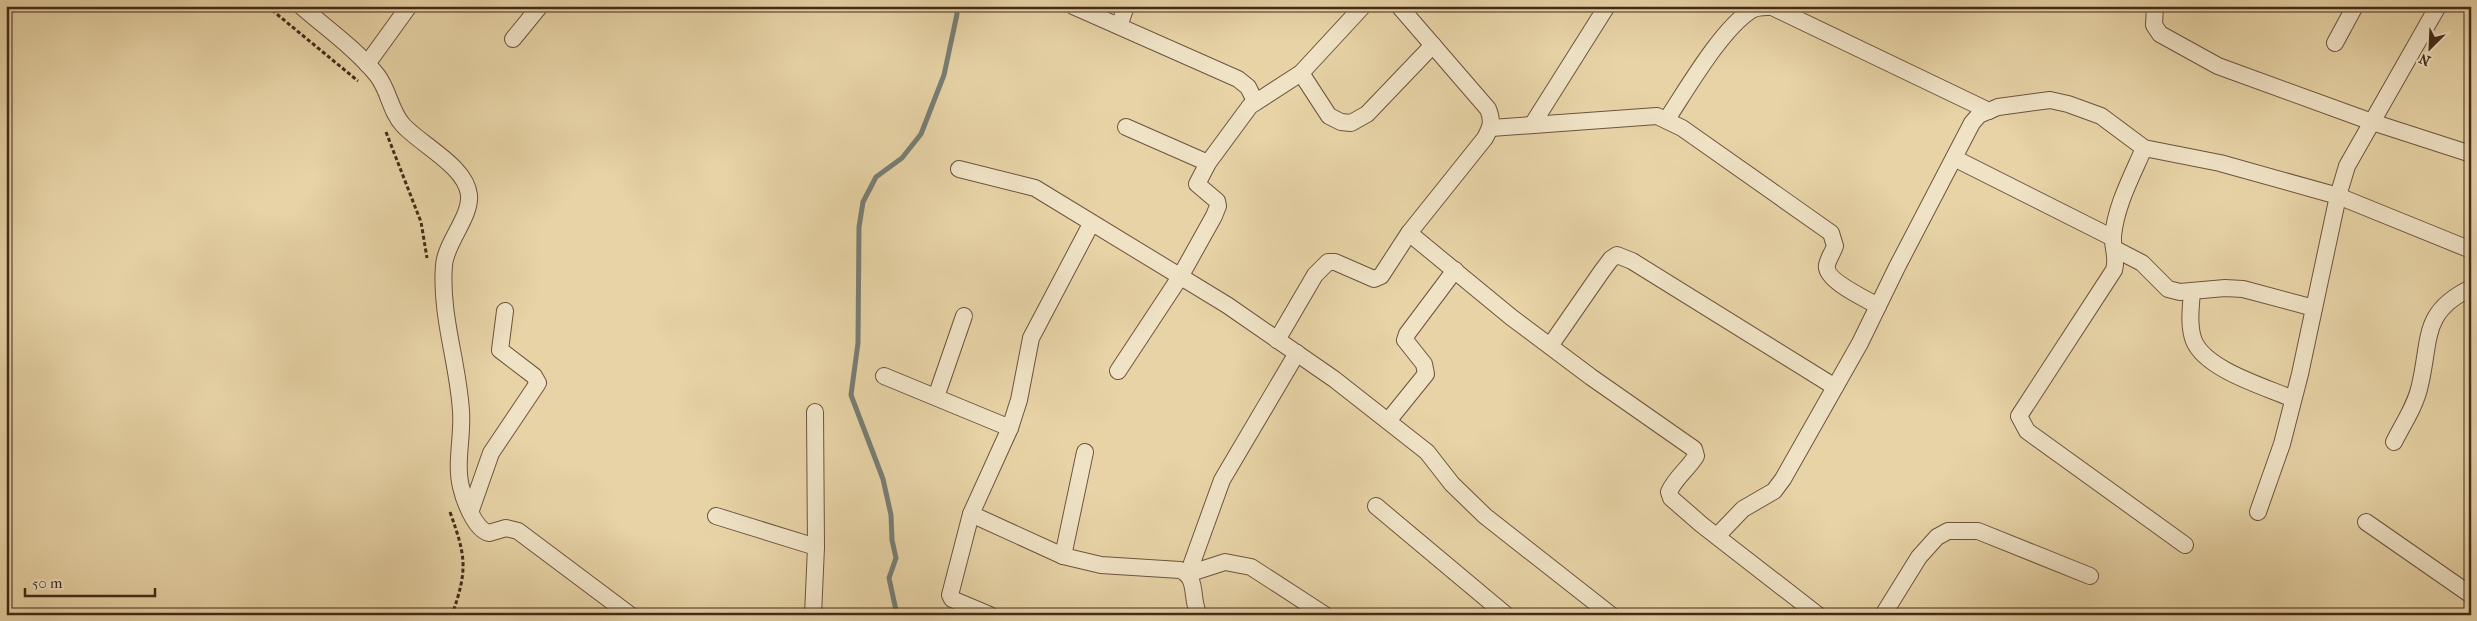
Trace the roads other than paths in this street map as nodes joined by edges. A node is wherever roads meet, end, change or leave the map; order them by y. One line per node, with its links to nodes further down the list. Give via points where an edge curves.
1 (301, 6): 16 (street)
2 (410, 6): 16 (street)
3 (540, 6): 13 (street)
4 (1073, 6): 12 (street)
5 (1126, 6): 12 (street)
6 (1363, 6): 17 (street)
7 (1399, 6): 15 (street)
8 (1607, 6): 22 (street)
9 (2355, 6): 14 (street)
10 (2438, 6): 21 (street)
11 (2154, 7): 21 (street, via 2154,25 2160,34 2178,45 2218,66)
12 (1119, 26): 18 (street, via 1238,80 1248,87)
13 (513, 39)
14 (2335, 44)
15 (1433, 45): 17 (street, via 1367,114 1351,123 1330,116); 24 (street, via 1488,109)
16 (366, 64): 57 (street, via 382,83 403,125 462,177 469,192 468,207 446,256 444,275 446,323 461,412 460,481)
17 (1301, 73): 18 (street)
18 (1255, 101): 28 (street)
19 (1990, 111): 20 (street, via 1772,7 1759,6 1749,11 1713,51); 25 (street, via 2050,100 2068,104 2101,116); 27 (street, via 1979,115 1972,124)
20 (1667, 119): 22 (street, via 1657,116); 39 (street, via 1831,233 1835,246 1826,266 1828,273 1846,288)
21 (2372, 122): 26 (street); 30 (street, via 2347,166)
22 (1532, 125): 24 (street)
23 (1126, 127): 28 (street)
24 (1491, 128): 32 (street)
25 (2144, 148): 30 (street, via 2220,163); 33 (street, via 2119,206)
26 (2471, 154)
27 (1954, 158): 33 (street); 39 (street)
28 (1208, 163): 36 (street, via 1197,184 1214,198 1218,206)
29 (959, 170): 31 (street, via 1035,188)
30 (2338, 196): 34 (street); 40 (street)
31 (1091, 224): 36 (street); 53 (street, via 1031,338)
32 (1409, 234): 35 (street); 43 (street, via 1382,276 1374,279 1335,262 1320,267)
33 (2114, 243): 38 (street, via 2142,263 2168,289); 63 (street, via 2117,260 2114,270 2019,416 2027,431)
34 (2471, 250)
35 (1455, 270): 44 (street); 52 (street, via 1407,334 1405,340 1424,364 1426,374)
36 (1180, 277): 43 (street); 46 (street)
37 (2471, 288): 54 (street, via 2437,313 2431,325 2417,396)
38 (2192, 291): 40 (street, via 2244,289); 50 (street, via 2191,326 2194,341 2201,352 2225,370)
39 (1878, 306): 48 (street)
40 (2314, 308): 50 (street)
41 (505, 311): 57 (street, via 500,350 534,376 538,383 492,453)
42 (964, 316): 49 (street)
43 (1277, 340): 45 (street)
44 (1550, 346): 48 (street, via 1602,270 1617,255 1632,260); 62 (street, via 1694,449 1696,456 1692,463 1673,482 1669,492 1682,508)
45 (1297, 353): 52 (street); 66 (street, via 1222,480)
46 (1118, 371)
47 (884, 376): 49 (street)
48 (1835, 388): 62 (street, via 1774,491 1742,509)
49 (936, 397): 53 (street)
50 (2293, 399): 58 (street, via 2282,444)
51 (815, 412): 64 (street)
52 (1388, 421): 75 (street, via 1435,459 1452,484 1485,516)
53 (1010, 428): 59 (street)
54 (2394, 442)
55 (1085, 452): 65 (street)
56 (1376, 506): 74 (street)
57 (471, 510): 69 (street, via 478,526 485,532 508,528 518,531)
58 (2258, 512)
59 (971, 514): 65 (street); 71 (street, via 950,595 958,602)
60 (716, 516): 64 (street)
61 (2366, 522): 68 (street)
62 (1717, 536): 76 (street)
63 (2185, 545)
64 (816, 547): 70 (street)
65 (1063, 556): 66 (street, via 1101,565 1180,570)
66 (1188, 574): 72 (street); 73 (street, via 1226,562 1251,567)
67 (2090, 576): 77 (street, via 1978,531 1948,531 1937,537 1919,557)
68 (2471, 595)
69 (630, 615)
70 (813, 615)
71 (990, 615)
72 (1199, 615)
73 (1325, 615)
74 (1506, 615)
75 (1612, 615)
76 (1818, 615)
77 (1883, 615)

